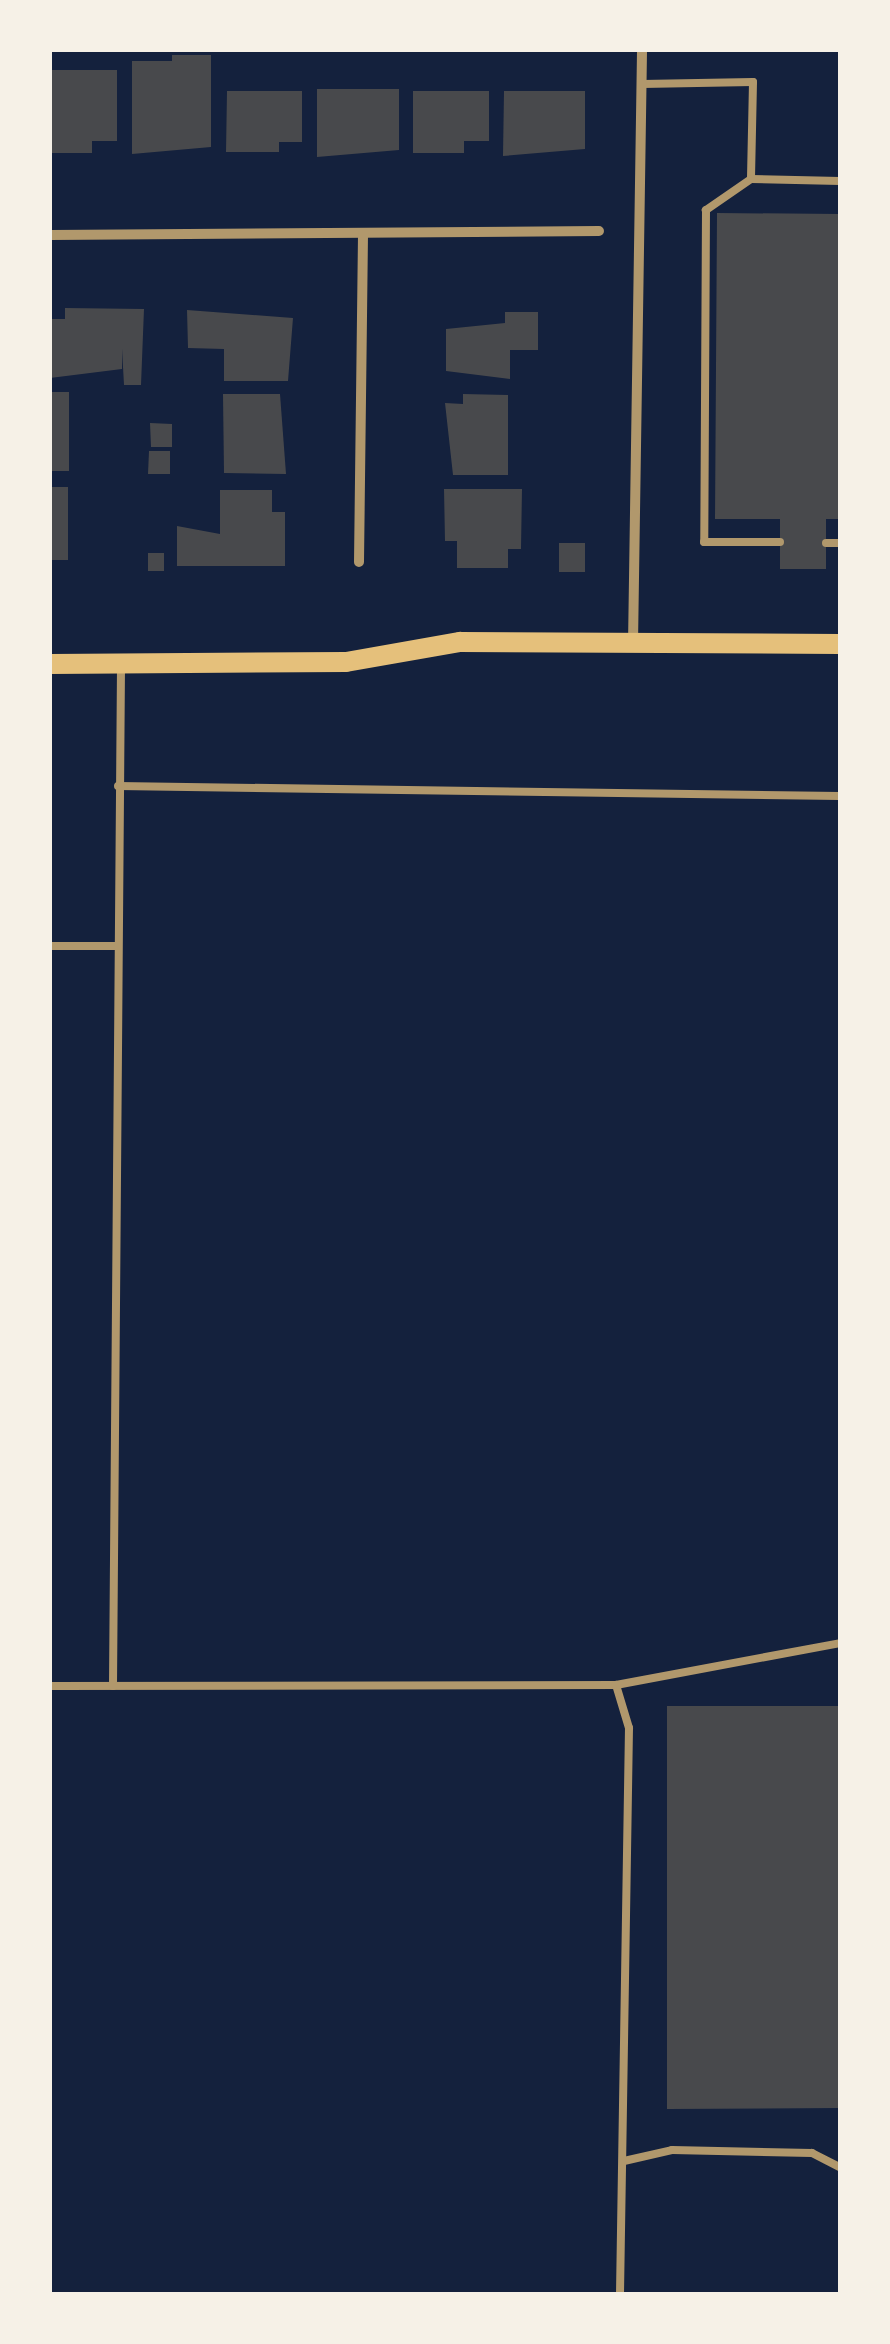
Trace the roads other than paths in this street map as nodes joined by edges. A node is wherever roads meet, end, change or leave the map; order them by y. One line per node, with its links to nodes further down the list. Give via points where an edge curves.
1 (642, 50): 2 (street)
2 (642, 84): 3 (lane, via 753,82); 12 (street)
3 (751, 179): 4 (lane); 8 (lane, via 706,210 704,542)
4 (840, 181)
5 (599, 231): 6 (street)
6 (363, 233): 7 (street); 11 (street)
7 (50, 235)
8 (780, 542)
9 (826, 543): 10 (lane)
10 (840, 543)
11 (359, 562)
12 (634, 644): 13 (main road); 15 (main road, via 460,642 346,662)
13 (840, 644)
14 (50, 664): 15 (main road)
15 (120, 664): 16 (lane)
16 (118, 786): 17 (lane); 19 (lane)
17 (840, 796)
18 (50, 946): 19 (lane)
19 (117, 946): 22 (lane)
20 (840, 1643): 23 (lane)
21 (50, 1686): 22 (lane)
22 (113, 1686): 23 (lane)
23 (616, 1686): 24 (lane, via 628,1728)
24 (624, 2161): 25 (lane, via 675,2150 812,2152); 26 (lane)
25 (840, 2167)
26 (620, 2294)

